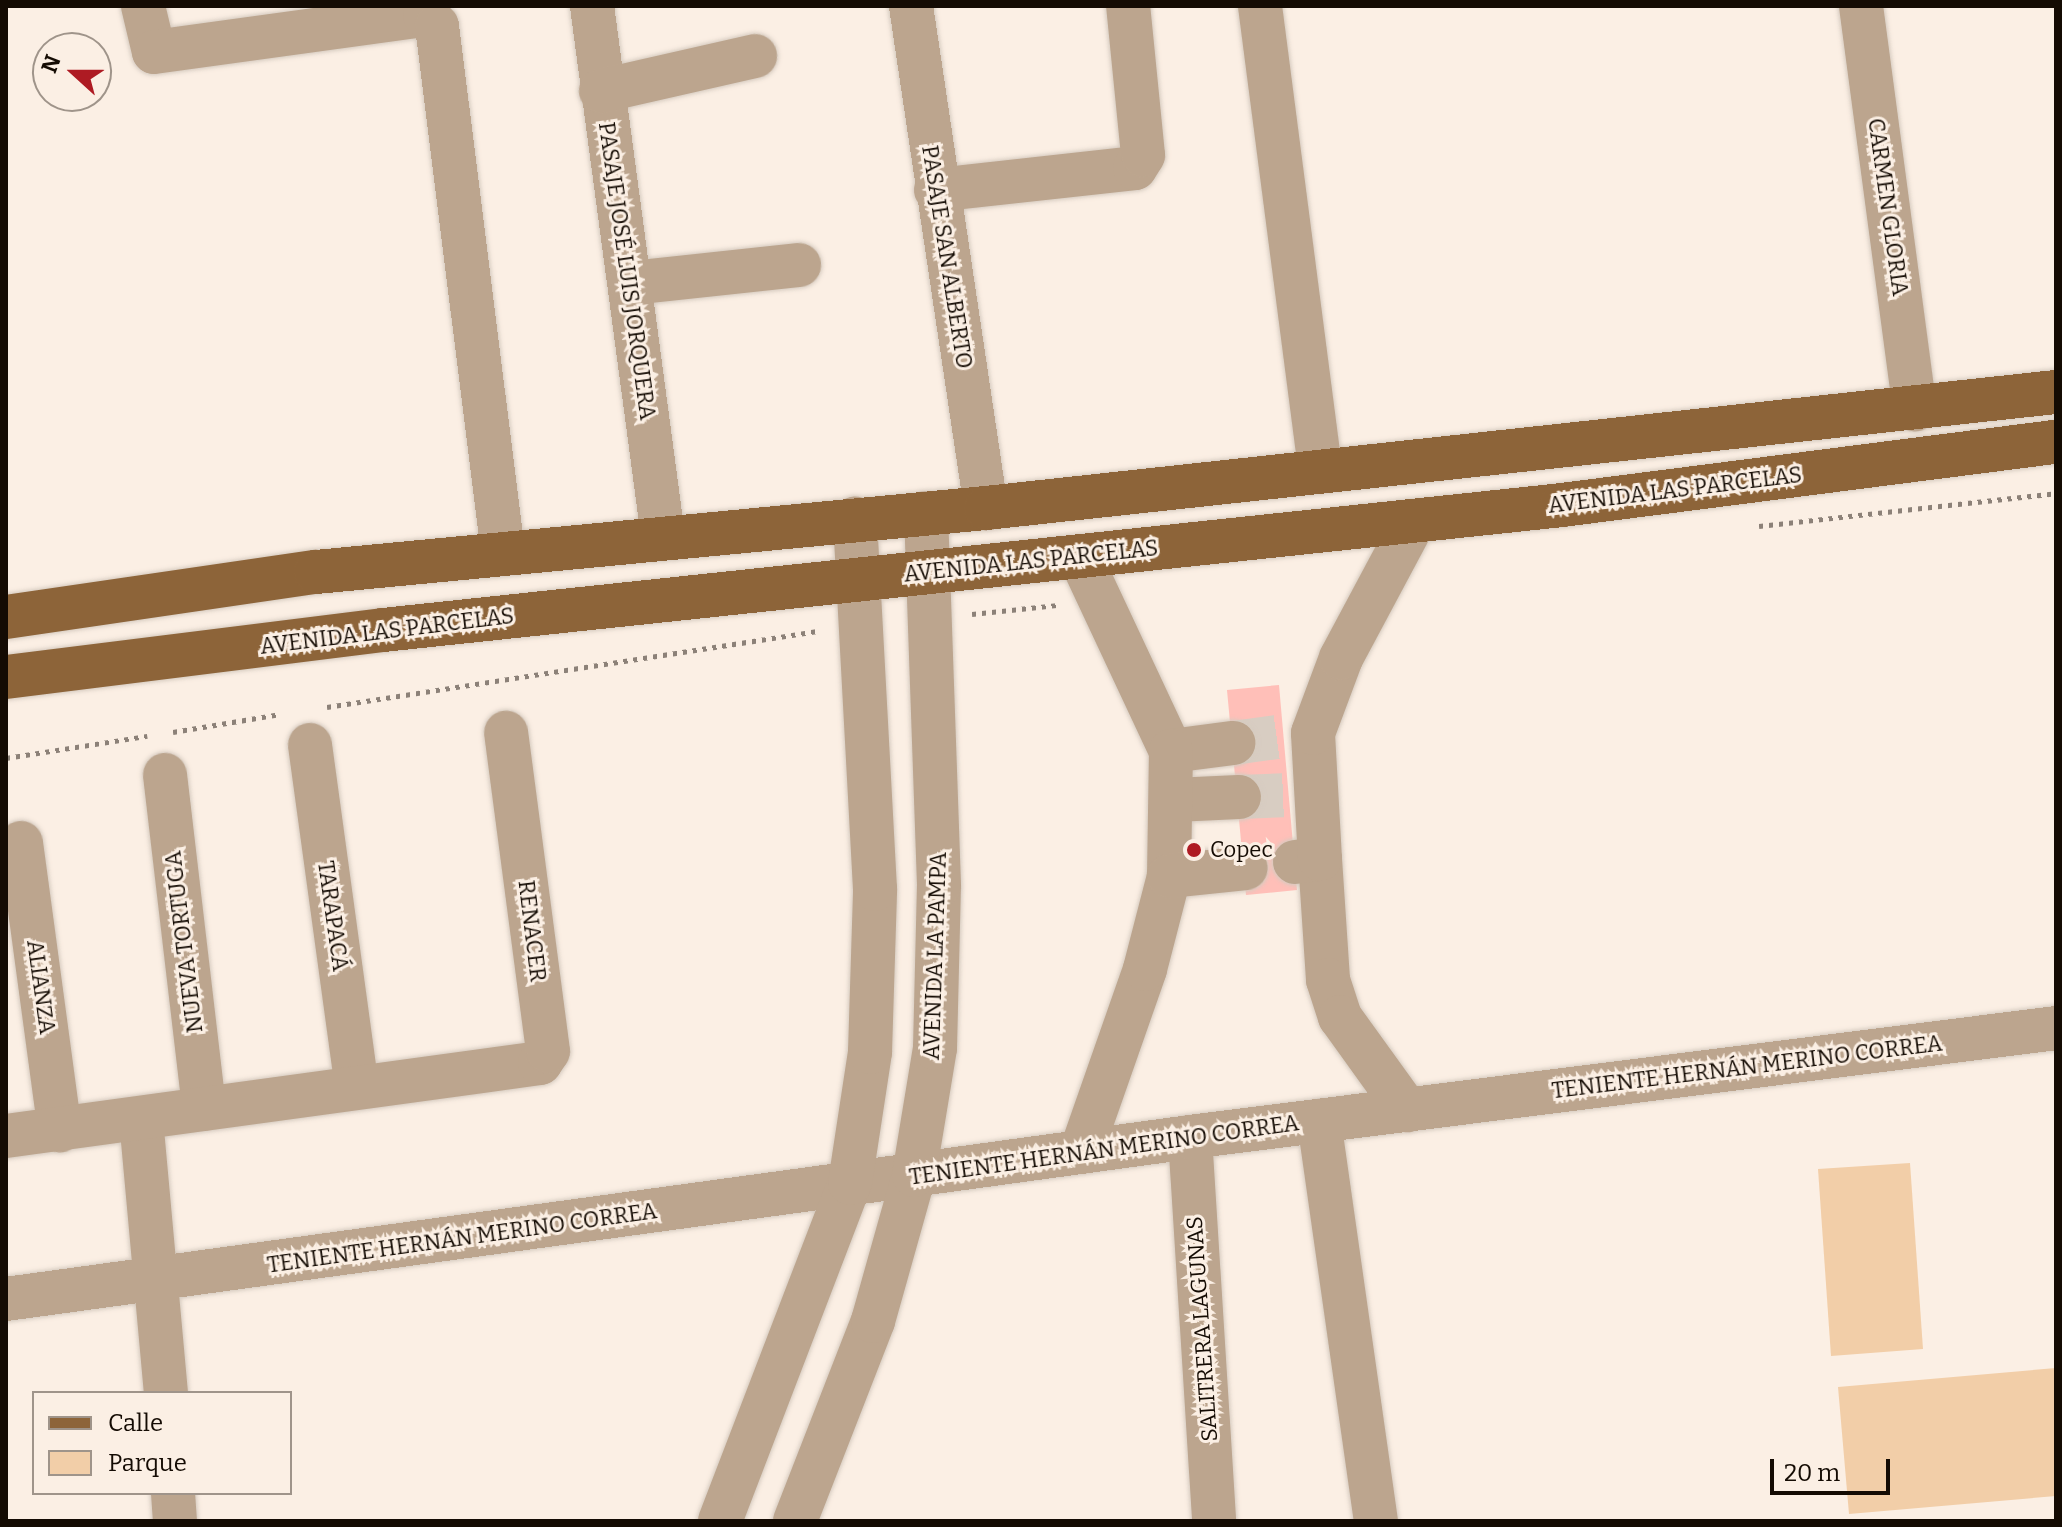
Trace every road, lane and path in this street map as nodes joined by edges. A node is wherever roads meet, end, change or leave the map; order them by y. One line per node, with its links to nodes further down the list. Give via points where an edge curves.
1 (143, 6): 23 (street, via 154,52 425,15 437,26)
2 (592, 6): 8 (street, PASAJE JOSÉ LUIS JORQUERA)
3 (911, 6): 9 (street, PASAJE SAN ALBERTO)
4 (1128, 6): 9 (street, via 1143,155 1135,168)
5 (1260, 6): 15 (street)
6 (1861, 6): 13 (street, CARMEN GLORIA)
7 (755, 56): 8 (street)
8 (601, 91): 11 (street, PASAJE JOSÉ LUIS JORQUERA)
9 (936, 190): 17 (street, PASAJE SAN ALBERTO)
10 (799, 265): 11 (street)
11 (631, 283): 22 (street, PASAJE JOSÉ LUIS JORQUERA)
12 (2056, 392): 13 (main road)
13 (1915, 409): 15 (main road)
14 (2056, 442): 20 (main road, AVENIDA LAS PARCELAS)
15 (1320, 470): 17 (main road)
16 (2056, 493): 21 (path)
17 (986, 508): 18 (main road)
18 (926, 513): 19 (main road); 25 (street, AVENIDA LA PAMPA)
19 (855, 519): 22 (main road); 26 (street)
20 (1414, 521): 24 (main road, AVENIDA LAS PARCELAS); 46 (street, via 1299,734 1307,861 1328,980 1340,1017)
21 (1744, 528)
22 (663, 536): 23 (main road)
23 (503, 552): 28 (main road, via 316,572)
24 (1080, 557): 25 (main road, AVENIDA LAS PARCELAS); 27 (street)
25 (932, 572): 26 (main road, AVENIDA LAS PARCELAS); 29 (street, AVENIDA LA PAMPA)
26 (860, 579): 30 (street); 31 (main road, AVENIDA LAS PARCELAS)
27 (1102, 600): 29 (path); 35 (street)
28 (6, 617)
29 (933, 619): 53 (street, AVENIDA LA PAMPA, via 939,885 935,1048)
30 (862, 627): 32 (path, via 741,640); 54 (street, via 875,889 870,1052)
31 (6, 677)
32 (305, 722): 36 (path); 44 (street, TARAPACÁ)
33 (506, 733): 44 (street, RENACER, via 548,1051 540,1063)
34 (1233, 743): 35 (street)
35 (1171, 751): 39 (street)
36 (6, 758)
37 (165, 775): 45 (street, NUEVA TORTUGA)
38 (1239, 797): 39 (street)
39 (1174, 800): 42 (street)
40 (21, 843): 49 (street, ALIANZA)
41 (1246, 868): 42 (street)
42 (1169, 876): 52 (street, via 1145,969)
43 (2056, 1028): 46 (street, TENIENTE HERNÁN MERINO CORREA)
44 (357, 1087): 45 (street)
45 (204, 1109): 47 (street)
46 (1407, 1110): 48 (street, TENIENTE HERNÁN MERINO CORREA)
47 (141, 1119): 49 (street); 55 (street)
48 (1319, 1121): 51 (street, TENIENTE HERNÁN MERINO CORREA); 63 (street)
49 (60, 1130): 50 (street)
50 (6, 1136)
51 (1190, 1137): 52 (street, TENIENTE HERNÁN MERINO CORREA); 62 (street, SALITRERA LAGUNAS)
52 (1081, 1152): 53 (street, TENIENTE HERNÁN MERINO CORREA)
53 (914, 1175): 54 (street, TENIENTE HERNÁN MERINO CORREA); 61 (street, AVENIDA LA PAMPA, via 873,1321)
54 (850, 1183): 55 (street, TENIENTE HERNÁN MERINO CORREA); 60 (street)
55 (154, 1281): 56 (street, TENIENTE HERNÁN MERINO CORREA); 57 (street)
56 (6, 1299)
57 (166, 1391)
58 (173, 1495): 59 (street)
59 (175, 1521)
60 (720, 1521)
61 (795, 1521)
62 (1214, 1521)
63 (1376, 1521)

